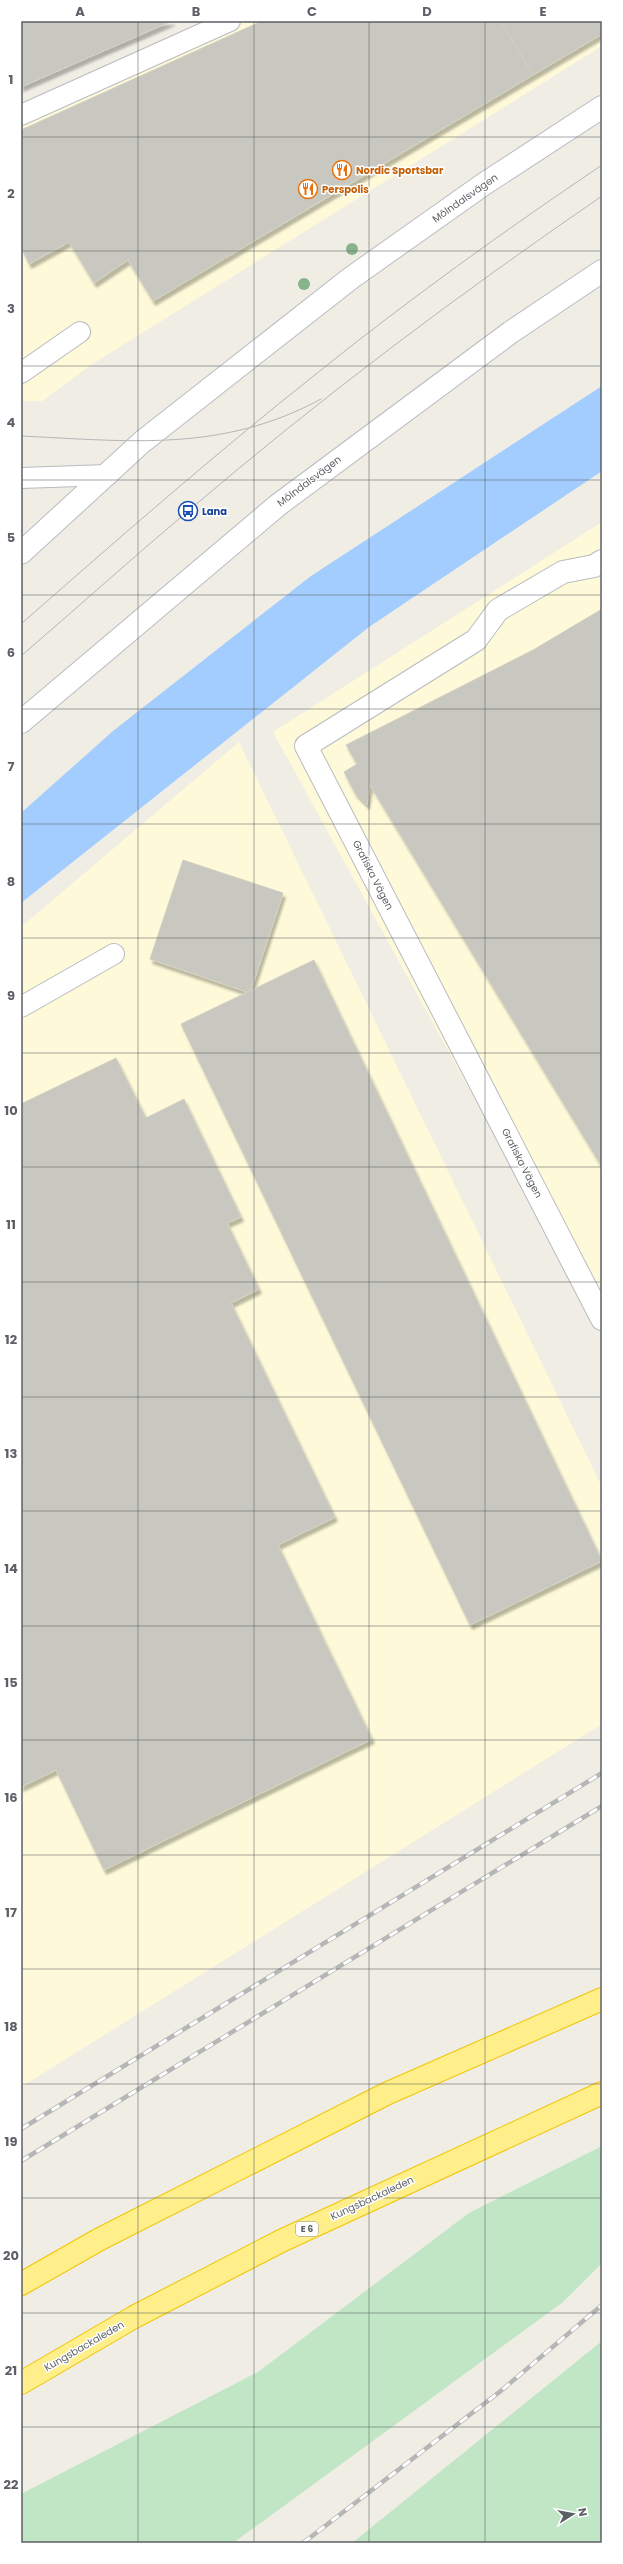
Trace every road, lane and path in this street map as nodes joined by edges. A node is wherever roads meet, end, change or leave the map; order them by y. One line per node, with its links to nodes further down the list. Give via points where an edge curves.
1 (230, 21): 3 (lane)
2 (602, 107): 7 (main road, Mölndalsvägen, via 484,184 351,278 142,442)
3 (21, 115)
4 (602, 271): 11 (main road, Mölndalsvägen, via 511,332 278,505)
5 (80, 332): 6 (lane)
6 (21, 373)
7 (108, 474): 8 (lane); 9 (main road, Mölndalsvägen)
8 (21, 478)
9 (21, 553)
10 (602, 561): 14 (main road, Grafiska Vägen, via 594,566 564,572 498,610 476,640 306,746)
11 (26, 717)
12 (114, 954): 13 (lane)
13 (21, 1007)
14 (602, 1319)
15 (602, 1999): 17 (highway, via 360,2107 120,2229)
16 (602, 2092): 18 (highway, Kungsbackaleden / E 6, via 281,2241 134,2317)
17 (21, 2284)
18 (21, 2383)

